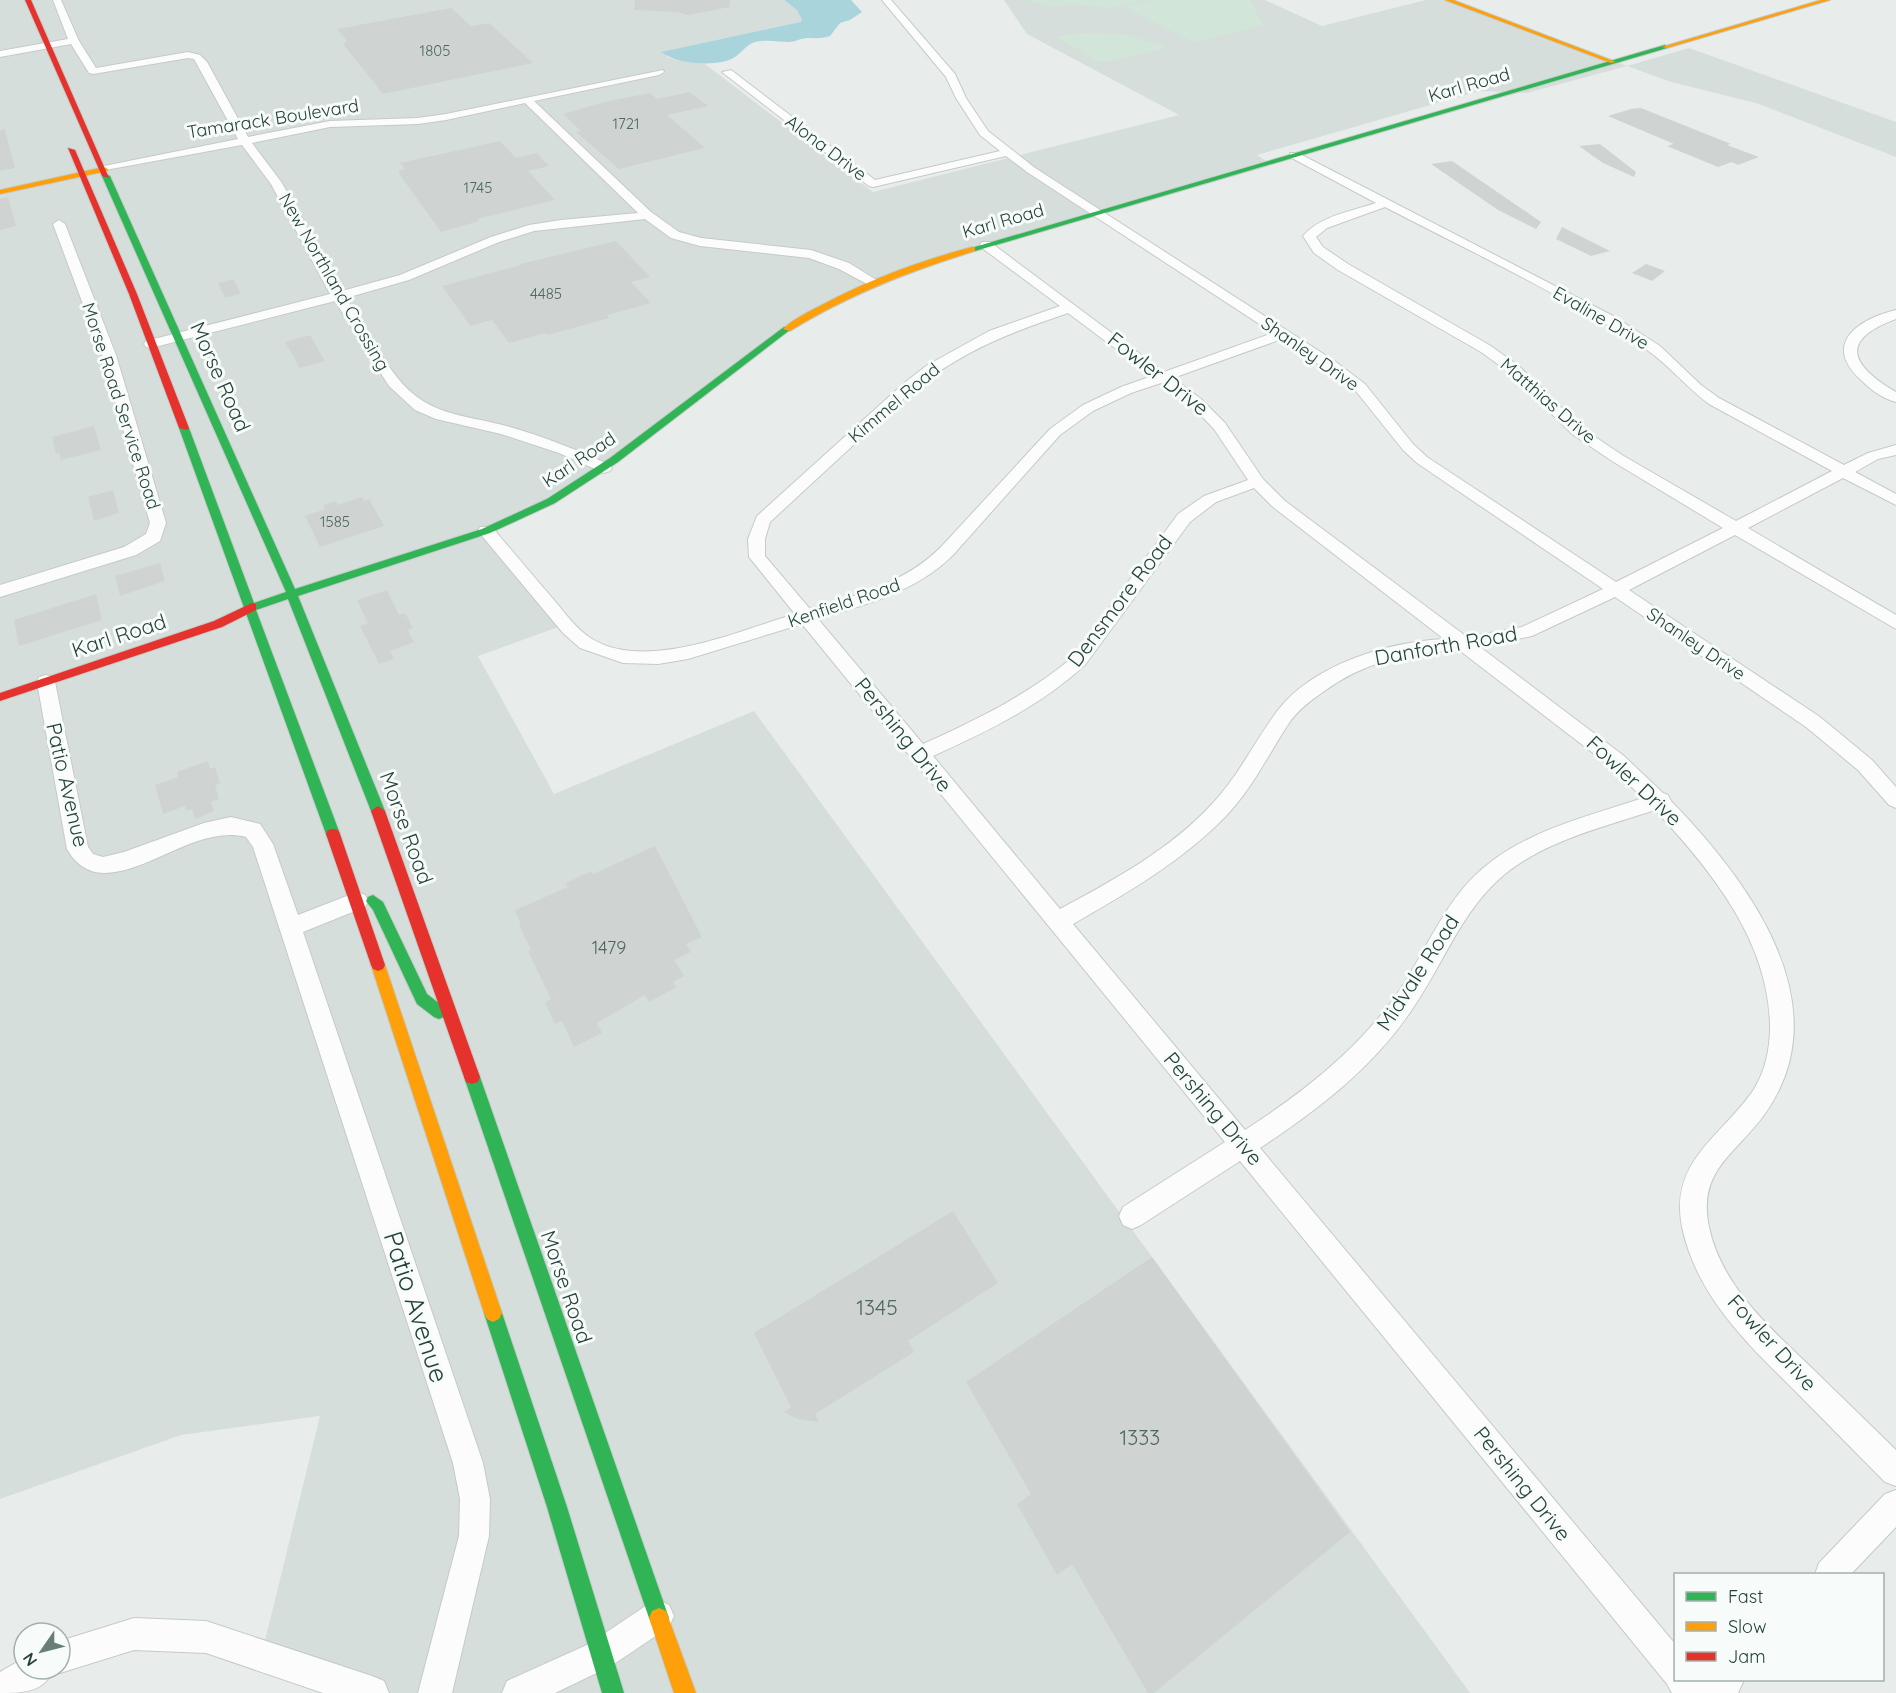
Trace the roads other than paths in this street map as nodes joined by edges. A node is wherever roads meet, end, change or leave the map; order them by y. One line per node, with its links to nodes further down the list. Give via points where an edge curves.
1 (28, 0): 8 (main road, Morse Road)
2 (57, 0): 6 (street)
3 (886, 0): 17 (street, Shanley Drive, via 951,76 984,132)
4 (1448, 0): 10 (main road)
5 (1827, 0): 10 (main road, Karl Road)
6 (74, 41): 8 (street); 16 (street, New Northland Crossing, via 93,71 188,55 197,57)
7 (26, 44): 8 (street); 9 (street); 11 (main road)
8 (50, 45): 19 (main road, Morse Road)
9 (0, 54)
10 (1613, 62): 18 (main road, Karl Road)
11 (35, 65)
12 (659, 72): 14 (street, Tamarack Boulevard)
13 (727, 72): 17 (street, Alona Drive, via 873,184)
14 (527, 100): 16 (street, Tamarack Boulevard, via 446,117 330,124); 24 (street)
15 (65, 136): 20 (main road)
16 (244, 140): 19 (street, Tamarack Boulevard); 28 (street, New Northland Crossing, via 276,183)
17 (1008, 152): 23 (street, Shanley Drive)
18 (1294, 155): 22 (street, Evaline Drive); 23 (main road, Karl Road)
19 (104, 169): 20 (main road, Tamarack Boulevard); 32 (main road, Morse Road)
20 (82, 174): 21 (main road, Tamarack Boulevard); 33 (main road)
21 (0, 192)
22 (1386, 203): 38 (street, Evaline Drive, via 1610,321 1655,349 1714,402); 41 (street, Matthias Drive, via 1323,225 1309,236 1318,250 1343,267 1486,349 1515,370 1577,431)
23 (1096, 213): 26 (main road, Karl Road); 31 (street, Shanley Drive)
24 (647, 215): 27 (street, via 675,235 700,242 811,254); 28 (street, via 534,227 497,237 421,273)
25 (58, 224): 45 (street, Morse Road Service Road, via 109,354 158,523 154,537 130,551)
26 (986, 245): 27 (main road, Karl Road); 29 (street, Fowler Drive)
27 (872, 281): 37 (main road, Karl Road, via 804,318 755,351)
28 (338, 296): 32 (street); 37 (street, New Northland Crossing, via 394,383 420,407 441,416 505,429)
29 (1071, 307): 34 (street, Fowler Drive); 43 (street, Kimmel Road, via 994,334 922,375 778,504 763,520)
30 (1896, 314): 35 (street, via 1867,326 1855,335 1850,347 1853,361 1865,377)
31 (1284, 334): 34 (street, Kenfield Road); 44 (street, Shanley Drive, via 1360,387 1422,460)
32 (179, 337): 33 (street); 46 (main road, Morse Road)
33 (151, 344): 47 (main road)
34 (1164, 376): 39 (street, Fowler Drive, via 1220,426); 48 (street, Kenfield Road, via 1100,401 1055,432 947,551 911,579 877,595)
35 (1896, 398)
36 (1896, 450): 38 (street, Danforth Road, via 1873,456)
37 (604, 468): 42 (main road, Karl Road, via 543,505)
38 (1843, 472): 40 (street, Evaline Drive); 41 (street, Danforth Road)
39 (1257, 482): 51 (street, Fowler Drive, via 1295,518); 54 (street, Densmore Road, via 1210,499 1184,518 1079,661 1060,679 1000,717)
40 (1896, 500)
41 (1736, 528): 44 (street, Danforth Road); 49 (street, Matthias Drive)
42 (486, 531): 46 (main road, Karl Road); 48 (street, Kenfield Road, via 569,629 586,644 629,659 678,655)
43 (754, 546): 48 (street, Pershing Drive, via 758,557)
44 (1614, 590): 51 (street, Danforth Road, via 1526,632); 55 (street, Shanley Drive, via 1813,722 1864,765)
45 (0, 591)
46 (292, 594): 47 (main road, Karl Road); 60 (main road, Morse Road, via 397,861)
47 (249, 608): 50 (main road, Karl Road, via 208,613); 52 (main road, Karl Road, via 218,624); 57 (main road)
48 (807, 618): 54 (street, Pershing Drive)
49 (1896, 623)
50 (155, 630)
51 (1464, 644): 56 (street, Fowler Drive, via 1617,761); 58 (street, Danforth Road, via 1424,646 1371,658 1340,670 1315,686 1284,716 1244,780 1191,837 1125,884)
52 (46, 682): 53 (main road, Karl Road); 59 (street, Patio Avenue, via 78,849 86,860 103,864 126,860 231,825 253,830 263,844)
53 (0, 697)
54 (919, 754): 58 (street, Pershing Drive)
55 (1896, 800)
56 (1661, 801): 61 (street, Midvale Road, via 1533,847 1505,863 1482,882 1461,909 1408,996 1380,1033 1343,1072 1281,1121); 63 (street, Fowler Drive, via 1717,868 1749,915 1780,987 1783,1023 1779,1057 1766,1091 1743,1123 1711,1153 1698,1176 1695,1223 1700,1245 1713,1274 1740,1314)
57 (357, 901): 59 (street); 60 (main road, via 371,899 378,906 423,999); 68 (main road, via 557,1507)
58 (1058, 921): 61 (street, Pershing Drive)
59 (292, 927): 75 (street, Patio Avenue, via 468,1463 475,1499 474,1536)
60 (451, 1021): 66 (main road, Morse Road)
61 (1243, 1144): 62 (street, Midvale Road); 69 (street, Pershing Drive)
62 (1132, 1216)
63 (1896, 1471)
64 (1896, 1505): 65 (street)
65 (1832, 1573)
66 (658, 1616): 68 (street); 78 (main road, Morse Road)
67 (72, 1653): 74 (street, via 134,1634 206,1637)
68 (600, 1655): 76 (street); 77 (main road)
69 (1674, 1669)
70 (16, 1681): 73 (street)
71 (1683, 1681): 79 (street)
72 (1727, 1681): 80 (street)
73 (0, 1690)
74 (372, 1693)
75 (435, 1693)
76 (519, 1693)
77 (613, 1693)
78 (685, 1693)
79 (1694, 1693)
80 (1714, 1693)

